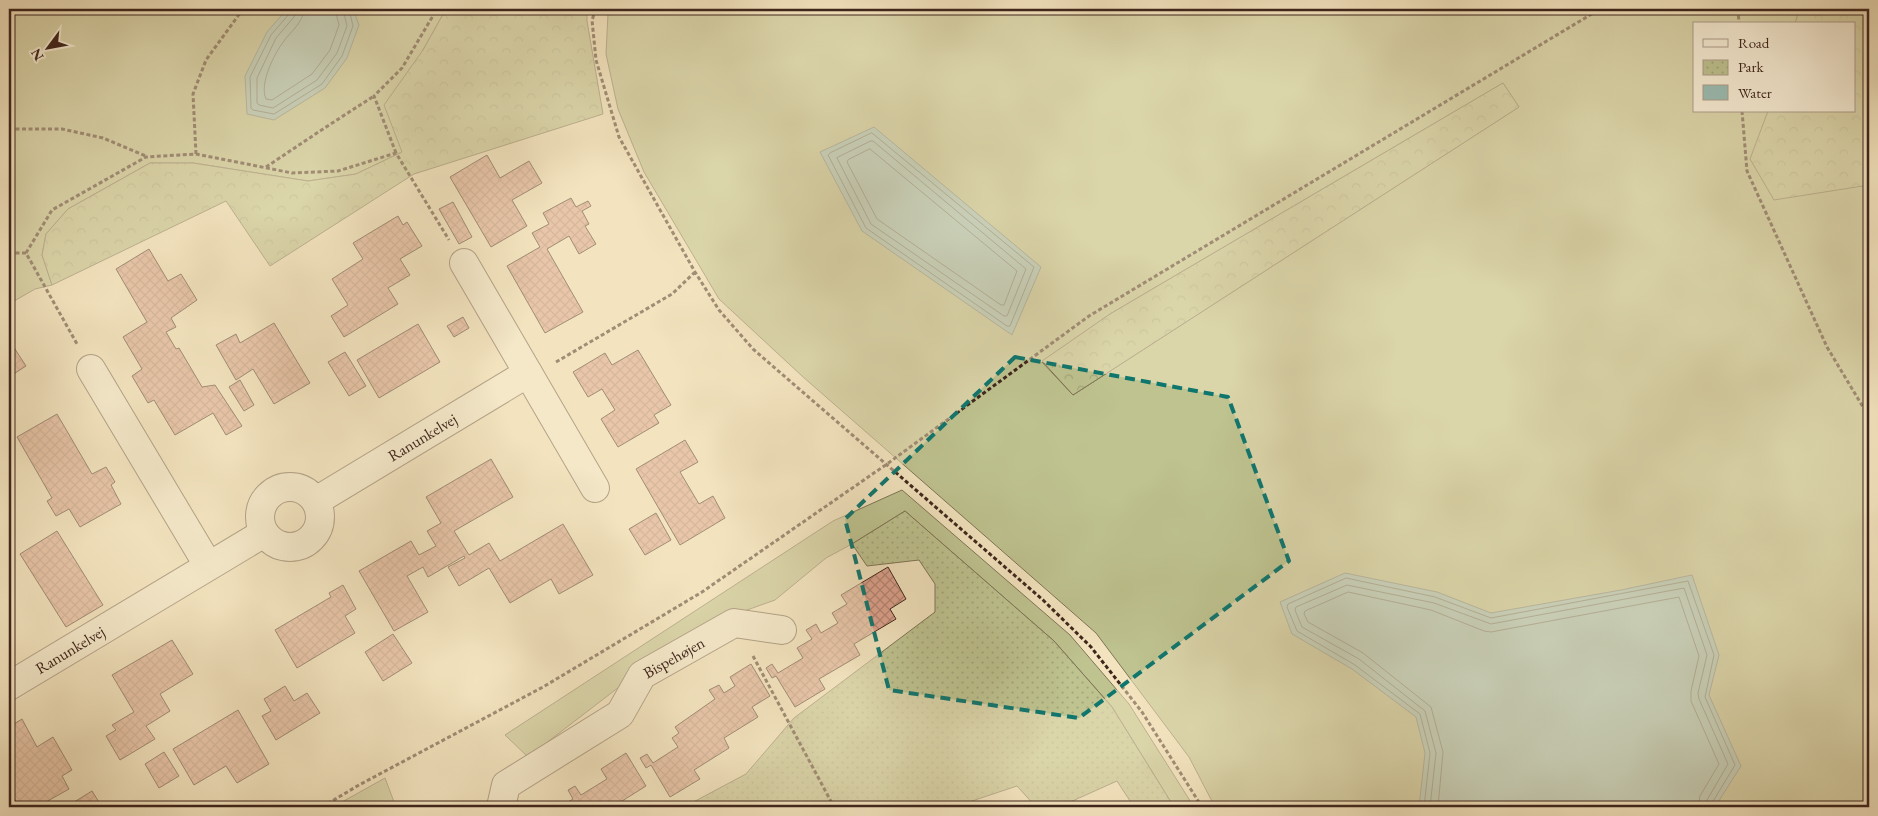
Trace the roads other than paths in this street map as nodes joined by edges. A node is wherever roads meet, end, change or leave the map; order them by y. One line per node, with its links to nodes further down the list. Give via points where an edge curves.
1 (464, 263): 3 (street)
2 (91, 369): 7 (street)
3 (528, 373): 4 (street); 5 (street, Ranunkelvej)
4 (595, 488)
5 (316, 501): 6 (street, via 308,493 293,487 279,489 263,503 260,523); 6 (street, via 320,519 318,528 306,543 288,548 278,545)
6 (264, 533): 7 (street, Ranunkelvej)
7 (208, 565): 9 (street, Ranunkelvej)
8 (782, 630): 10 (street, Bispehøjen, via 734,622 642,675 620,714 506,785)
9 (9, 686)
10 (501, 807)

